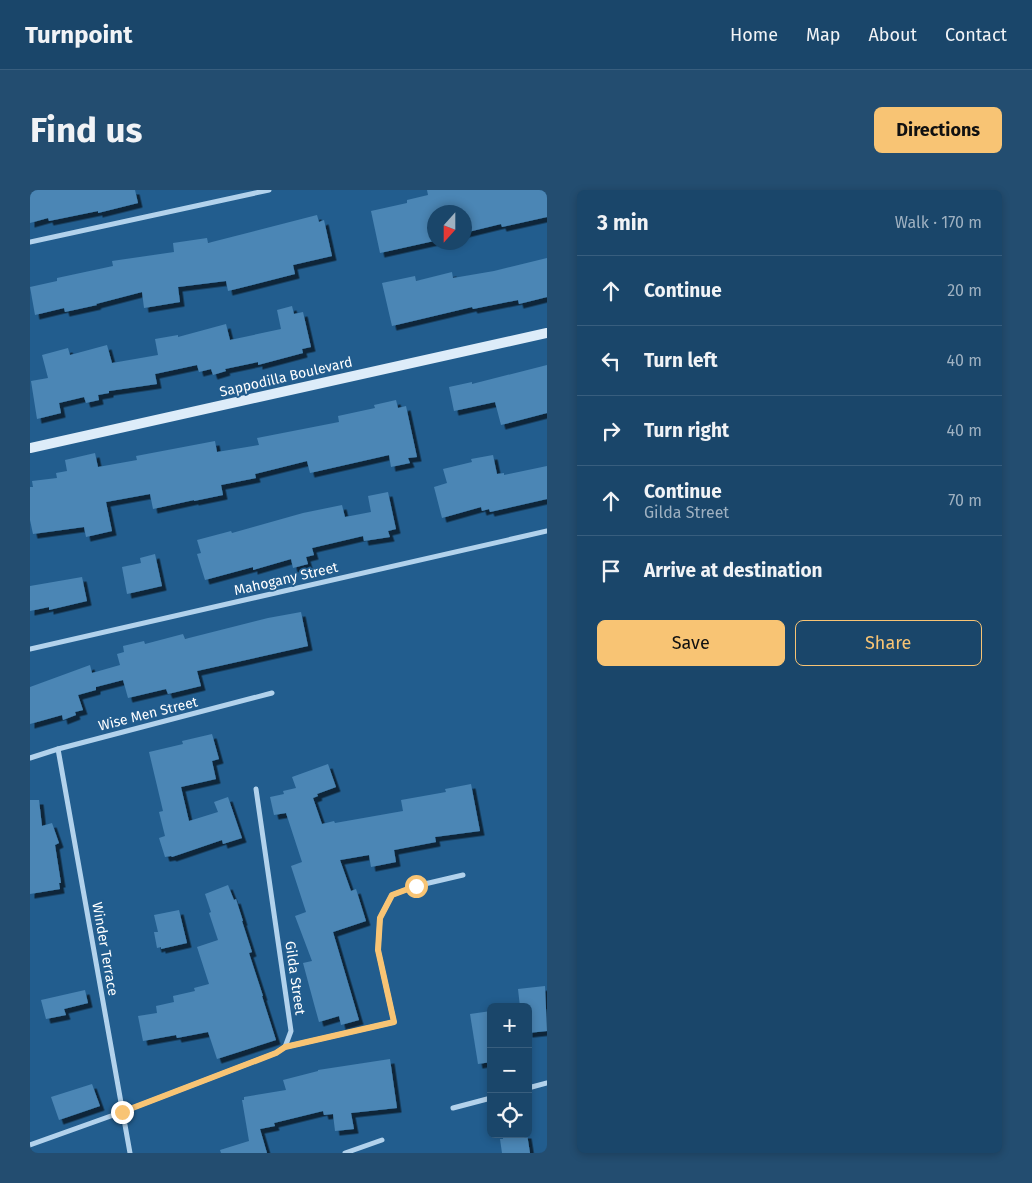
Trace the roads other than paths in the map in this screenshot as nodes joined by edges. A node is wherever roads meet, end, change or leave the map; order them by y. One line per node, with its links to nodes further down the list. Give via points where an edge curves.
1 (269, 190): 2 (street)
2 (30, 242)
3 (547, 333): 4 (street, Sappodilla Boulevard)
4 (30, 448)
5 (547, 531): 6 (street, Mahogany Street)
6 (30, 649)
7 (272, 694): 8 (street, Wise Men Street)
8 (58, 749): 9 (street, Wise Men Street); 17 (street, Winder Terrace)
9 (30, 758)
10 (256, 789): 12 (street, Gilda Street, via 291,1031)
11 (463, 875): 12 (street, via 392,895 380,918 378,950 394,1022)
12 (285, 1047): 17 (street)
13 (547, 1083): 14 (street)
14 (532, 1087)
15 (487, 1099): 16 (street)
16 (453, 1108)
17 (122, 1112): 19 (street); 20 (street, Winder Terrace)
18 (382, 1140): 21 (street)
19 (30, 1145)
20 (130, 1153)
21 (345, 1153)

